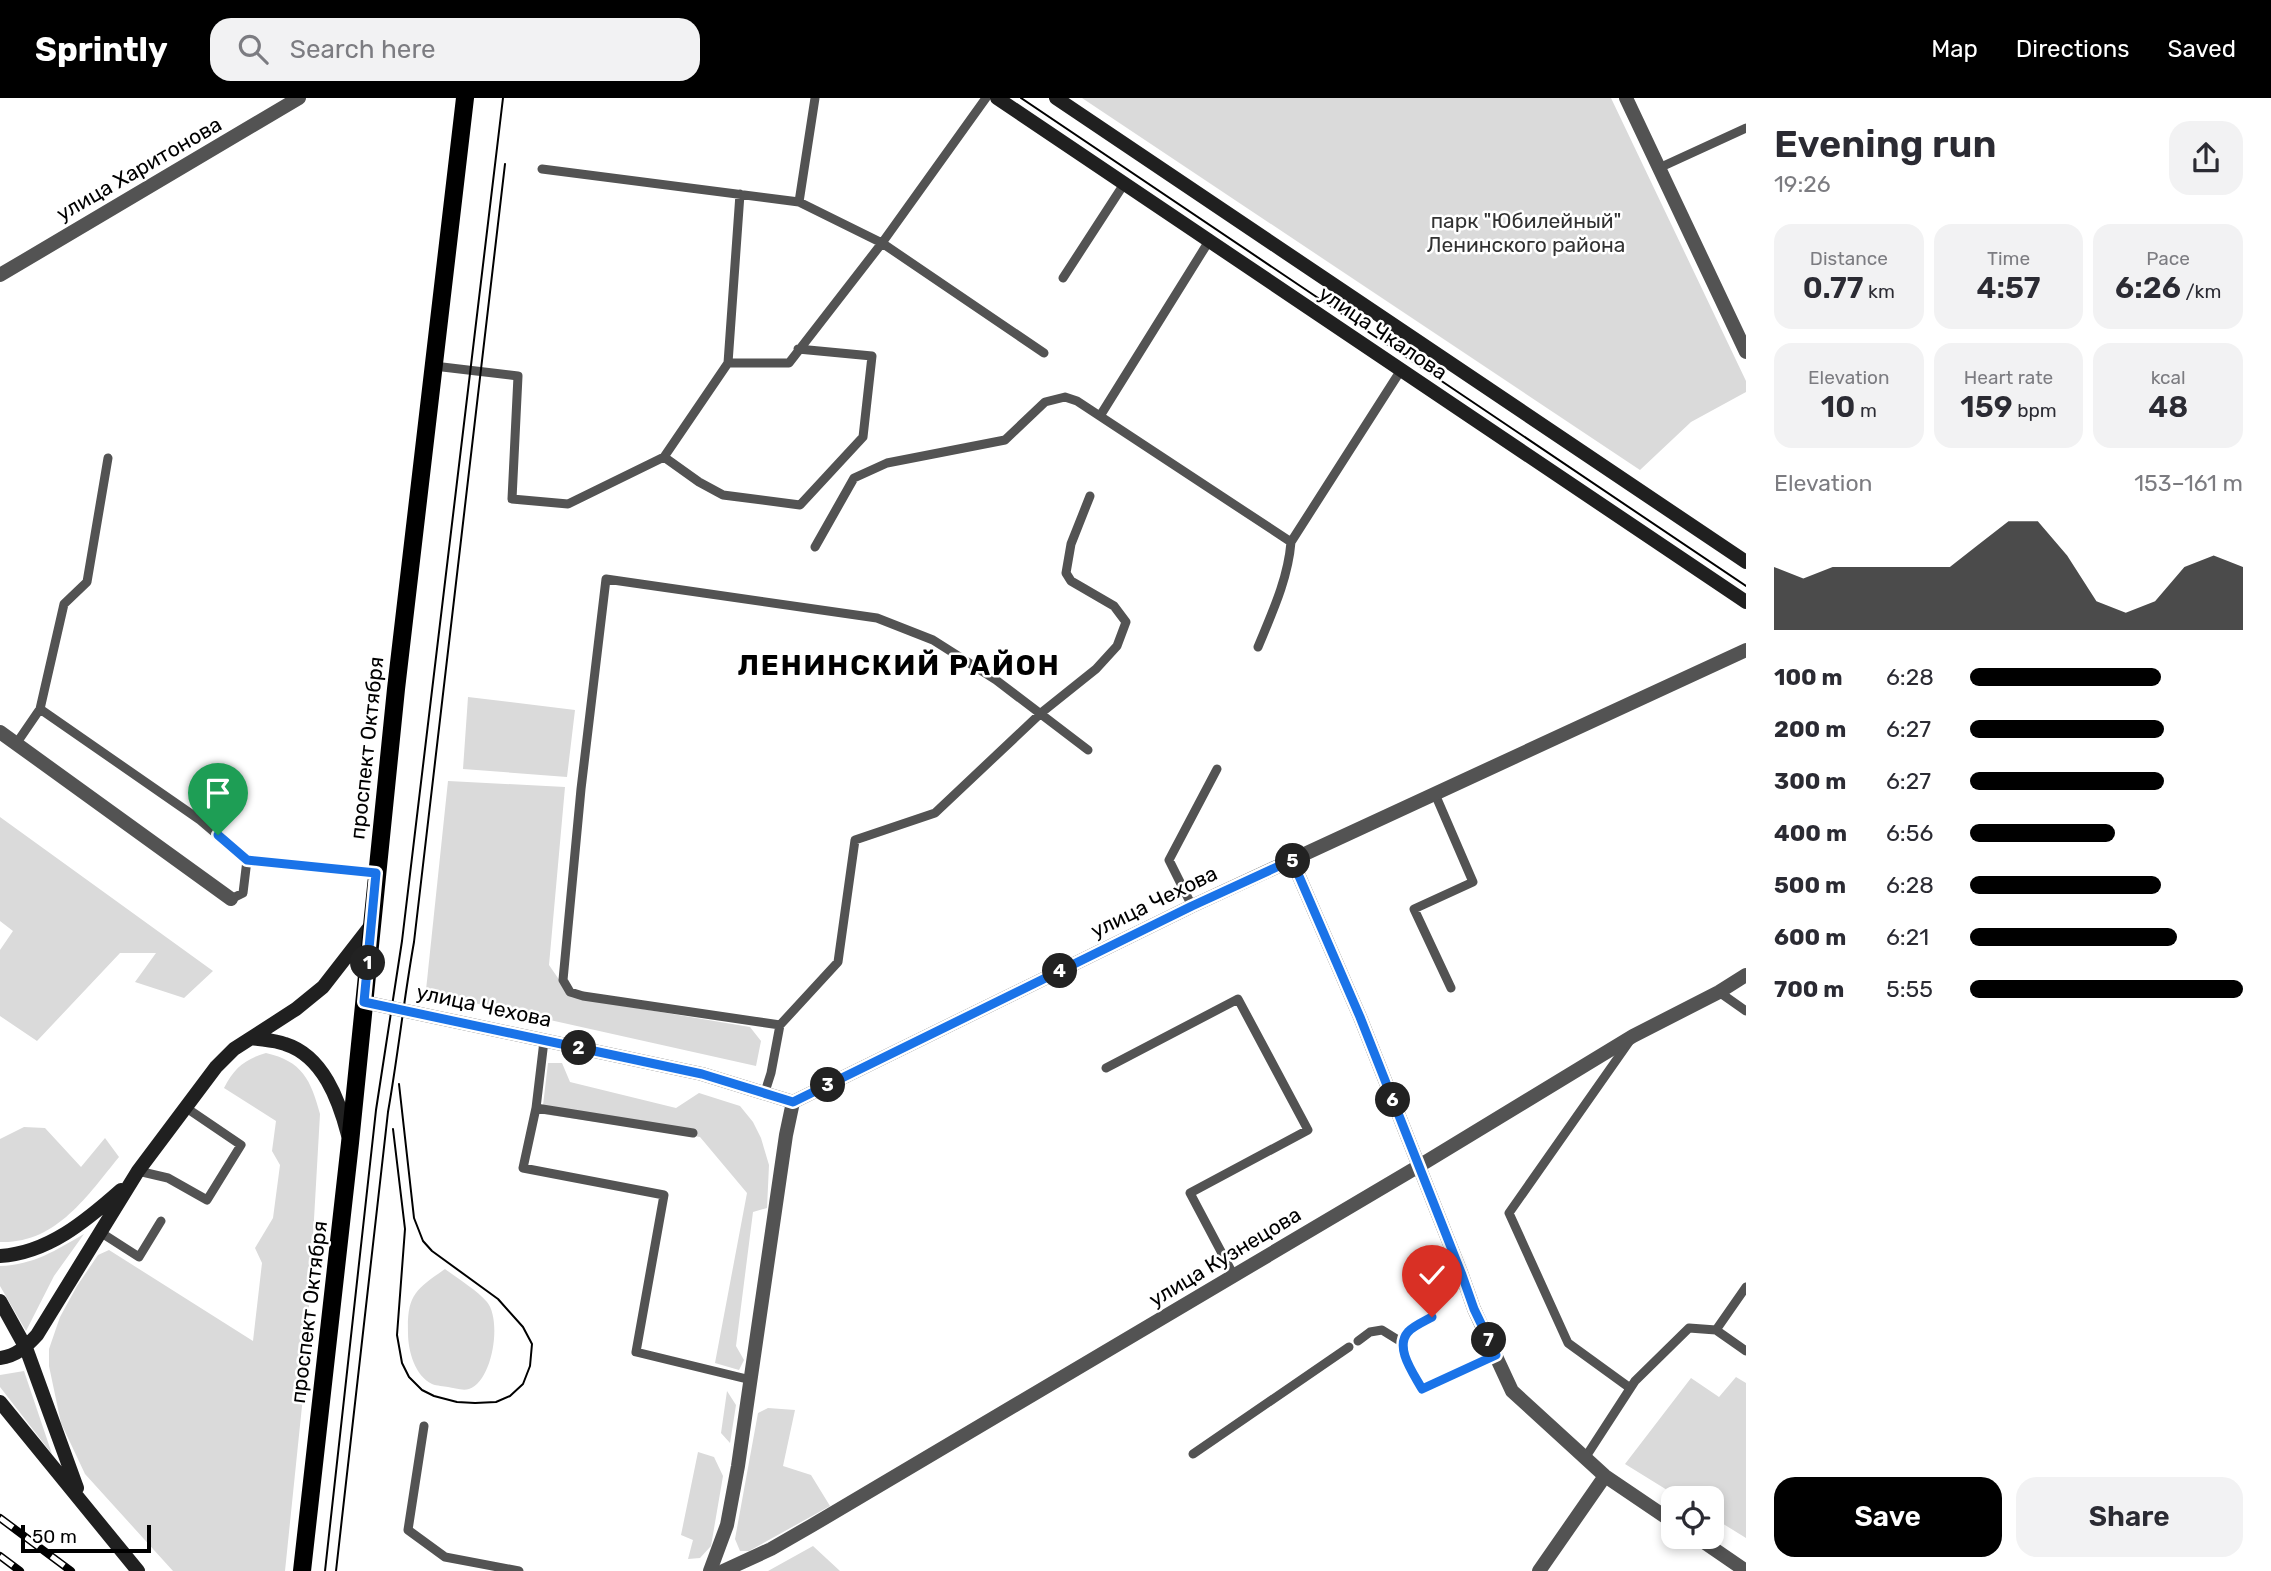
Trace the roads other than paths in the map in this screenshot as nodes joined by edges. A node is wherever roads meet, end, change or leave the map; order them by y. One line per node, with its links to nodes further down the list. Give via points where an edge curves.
1 (299, 98): 16 (street, улица Харитонова)
2 (465, 98): 22 (main road, проспект Октября)
3 (815, 98): 13 (lane)
4 (986, 98): 15 (lane)
5 (997, 98): 11 (main road, улица Чкалова)
6 (1056, 98): 30 (main road, улица Чкалова)
7 (1626, 98): 9 (street)
8 (1746, 128): 9 (lane)
9 (1659, 168): 19 (street)
10 (542, 169): 12 (lane)
11 (1124, 184): 14 (main road, улица Чкалова); 17 (lane)
12 (740, 194): 13 (lane); 21 (lane)
13 (799, 202): 15 (lane)
14 (1209, 241): 23 (main road, улица Чкалова); 24 (lane)
15 (882, 243): 18 (lane); 20 (lane)
16 (0, 275)
17 (1063, 278)
18 (798, 349): 21 (lane, via 789,363); 25 (lane, via 872,356 863,437 800,505 723,495)
19 (1746, 352)
20 (1044, 353)
21 (728, 363): 25 (lane)
22 (435, 366): 25 (lane, via 519,376 512,499 568,504); 43 (main road, проспект Октября)
23 (1401, 370): 28 (lane); 31 (main road, улица Чкалова)
24 (1100, 416): 28 (lane); 29 (lane, via 1077,401 1056,398 1045,402 1004,440 887,463 854,478)
25 (664, 457)
26 (108, 458): 34 (lane, via 87,582 64,604)
27 (1090, 496): 35 (lane, via 1071,544 1066,573 1071,581 1114,606 1126,622 1117,646 1096,669)
28 (1291, 542): 32 (lane, via 1283,585)
29 (815, 547)
30 (1746, 562)
31 (1746, 602)
32 (1258, 647)
33 (1746, 650): 40 (street, улица Чехова)
34 (40, 709): 37 (lane); 41 (lane, via 200,820)
35 (1041, 713): 38 (lane); 52 (lane, via 935,813 855,840 838,962); 52 (lane, via 933,640 877,618 606,579 563,980 570,992 583,996)
36 (0, 732): 37 (street)
37 (16, 744): 44 (street)
38 (1088, 750)
39 (1217, 769): 45 (lane, via 1169,860)
40 (1435, 794): 42 (street, улица Чехова); 48 (lane, via 1473,882 1414,909)
41 (247, 860): 43 (lane); 44 (lane, via 243,893)
42 (1292, 860): 45 (street, улица Чехова); 63 (street)
43 (376, 873): 46 (main road, проспект Октября)
44 (231, 899)
45 (1192, 906): 58 (street, улица Чехова)
46 (372, 925): 50 (main road, проспект Октября); 54 (main road, via 323,987)
47 (1746, 975): 49 (street, улица Кузнецова)
48 (1451, 988)
49 (1719, 992): 51 (lane); 53 (street, улица Кузнецова)
50 (364, 1002): 55 (street, улица Чехова); 62 (main road, проспект Октября)
51 (1746, 1011)
52 (780, 1026): 57 (lane)
53 (1633, 1036): 63 (street, улица Кузнецова); 81 (lane, via 1509,1213 1568,1343)
54 (252, 1038): 59 (main road, via 216,1067); 62 (main road, via 284,1043 312,1061 340,1106)
55 (544, 1041): 57 (street, улица Чехова); 60 (lane)
56 (1106, 1068): 68 (lane, via 1238,999 1308,1130 1190,1193)
57 (765, 1092): 58 (street, улица Чехова)
58 (793, 1102): 80 (street)
59 (185, 1107): 64 (main road); 64 (lane, via 241,1145 207,1200 168,1178)
60 (536, 1108): 61 (lane); 80 (lane, via 523,1168 664,1195 636,1352)
61 (693, 1133)
62 (350, 1143): 92 (main road, проспект Октября)
63 (1419, 1166): 68 (street, улица Кузнецова); 78 (street)
64 (138, 1171): 66 (main road); 67 (main road, via 76,1228 50,1243)
65 (161, 1221): 66 (lane, via 139,1257)
66 (100, 1232): 76 (main road)
67 (0, 1256)
68 (1234, 1276): 95 (street, улица Кузнецова, via 801,1532)
69 (1746, 1287): 72 (lane)
70 (0, 1301): 76 (main road)
71 (1432, 1317): 74 (lane, via 1408,1331)
72 (1716, 1330): 77 (lane); 81 (lane, via 1689,1328)
73 (1358, 1340): 74 (lane, via 1382,1330)
74 (1403, 1343): 78 (lane, via 1422,1389)
75 (1349, 1347): 84 (lane)
76 (26, 1348): 79 (main road); 87 (main road)
77 (1746, 1351)
78 (1496, 1355): 85 (street, via 1512,1391)
79 (0, 1359)
80 (751, 1380): 94 (street, via 727,1525)
81 (1630, 1388): 85 (lane)
82 (0, 1402): 87 (main road)
83 (424, 1426): 90 (lane, via 408,1530 445,1557)
84 (1194, 1454)
85 (1585, 1458): 86 (street)
86 (1605, 1476): 88 (street); 96 (street)
87 (83, 1502): 91 (main road)
88 (1661, 1514)
89 (1714, 1549): 97 (street)
90 (506, 1570): 93 (lane)
91 (138, 1571)
92 (302, 1571)
93 (519, 1571)
94 (710, 1571)
95 (723, 1571)
96 (1539, 1571)
97 (1746, 1571)

